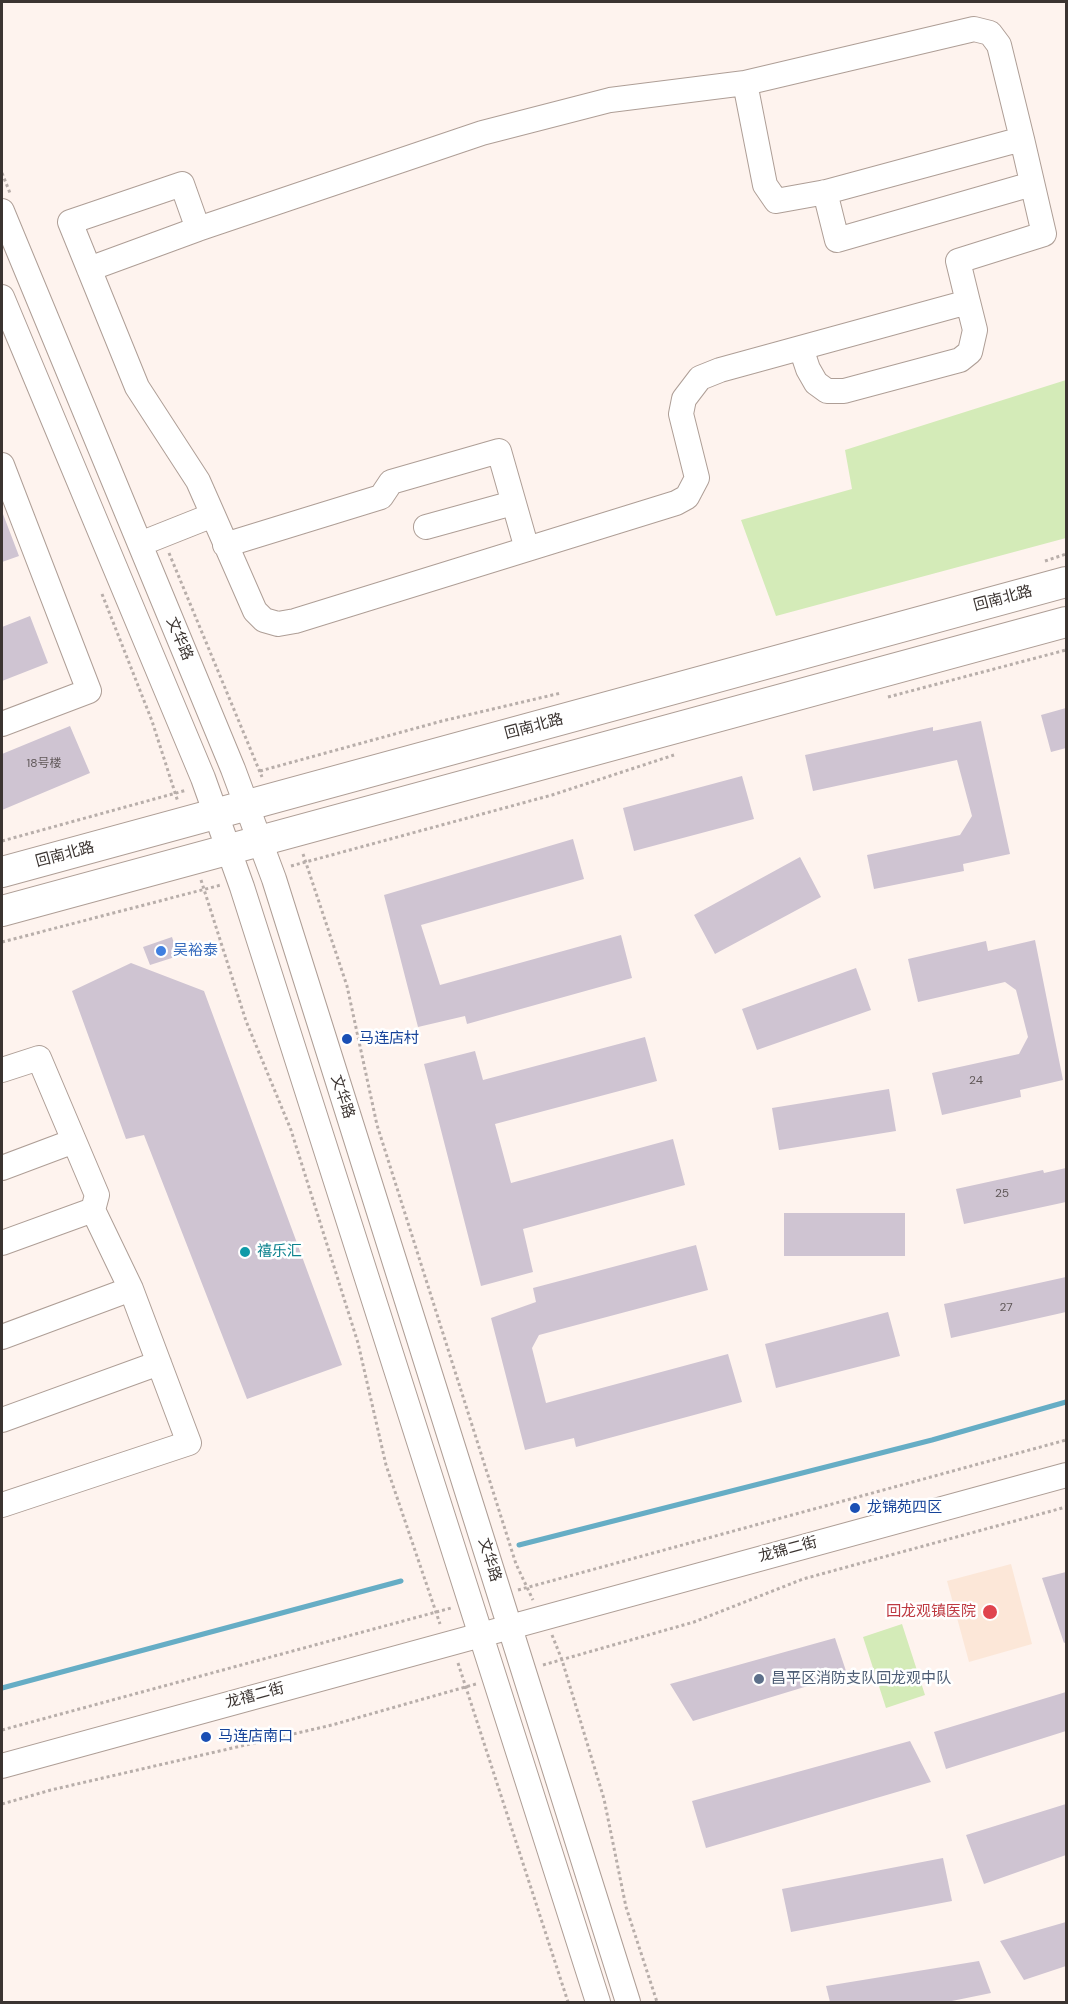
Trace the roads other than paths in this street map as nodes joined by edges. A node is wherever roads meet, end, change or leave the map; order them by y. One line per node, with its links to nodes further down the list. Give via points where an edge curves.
1 (745, 83): 2 (street, via 983,30 999,45); 4 (street, via 769,194 776,201); 6 (street, via 610,100 482,134)
2 (1022, 139): 3 (street); 4 (street)
3 (1032, 184): 4 (street, via 837,240); 9 (street, via 1044,234 958,261)
4 (825, 192)
5 (2, 211): 15 (street, 文华路)
6 (198, 229): 7 (street); 7 (street, via 182,184 70,222)
7 (89, 269): 13 (street, via 137,387 198,481)
8 (2, 297): 22 (street, 文华路)
9 (968, 302): 10 (street); 10 (street, via 974,342 960,360 844,391 827,391 812,376)
10 (801, 348): 17 (street, via 720,370 700,378 691,388 681,414 697,478 687,497)
11 (2, 465): 20 (street, via 89,691)
12 (513, 502): 14 (street); 16 (street, via 499,451 391,483 381,497); 17 (street)
13 (213, 514): 15 (street); 16 (street)
14 (426, 527)
15 (140, 544): 21 (street, 文华路)
16 (225, 545): 17 (street, via 255,611 264,620 278,624)
17 (527, 549)
18 (1066, 582): 21 (main road, 回南北路)
19 (1066, 622): 23 (main road)
20 (2, 724)
21 (247, 805): 22 (main road, 回南北路); 23 (street, 文华路)
22 (216, 814): 24 (street, 文华路); 25 (main road, 回南北路)
23 (260, 841): 24 (main road); 38 (street, 文华路)
24 (228, 849): 26 (main road); 39 (street, 文华路)
25 (2, 872)
26 (2, 911)
27 (2, 1070): 28 (street, via 39,1058)
28 (74, 1141): 29 (street); 30 (street, via 97,1195)
29 (2, 1168)
30 (93, 1210): 31 (street); 32 (street)
31 (2, 1243)
32 (131, 1289): 33 (street); 34 (street)
33 (2, 1337)
34 (159, 1363): 35 (street); 37 (street, via 189,1443)
35 (2, 1420)
36 (1066, 1475): 38 (street, 龙锦二街)
37 (2, 1505)
38 (509, 1626): 39 (street, 龙禧二街); 42 (street, 文华路)
39 (481, 1634): 40 (street, 龙禧二街); 41 (street, 文华路)
40 (2, 1766)
41 (598, 2002)
42 (628, 2002)

